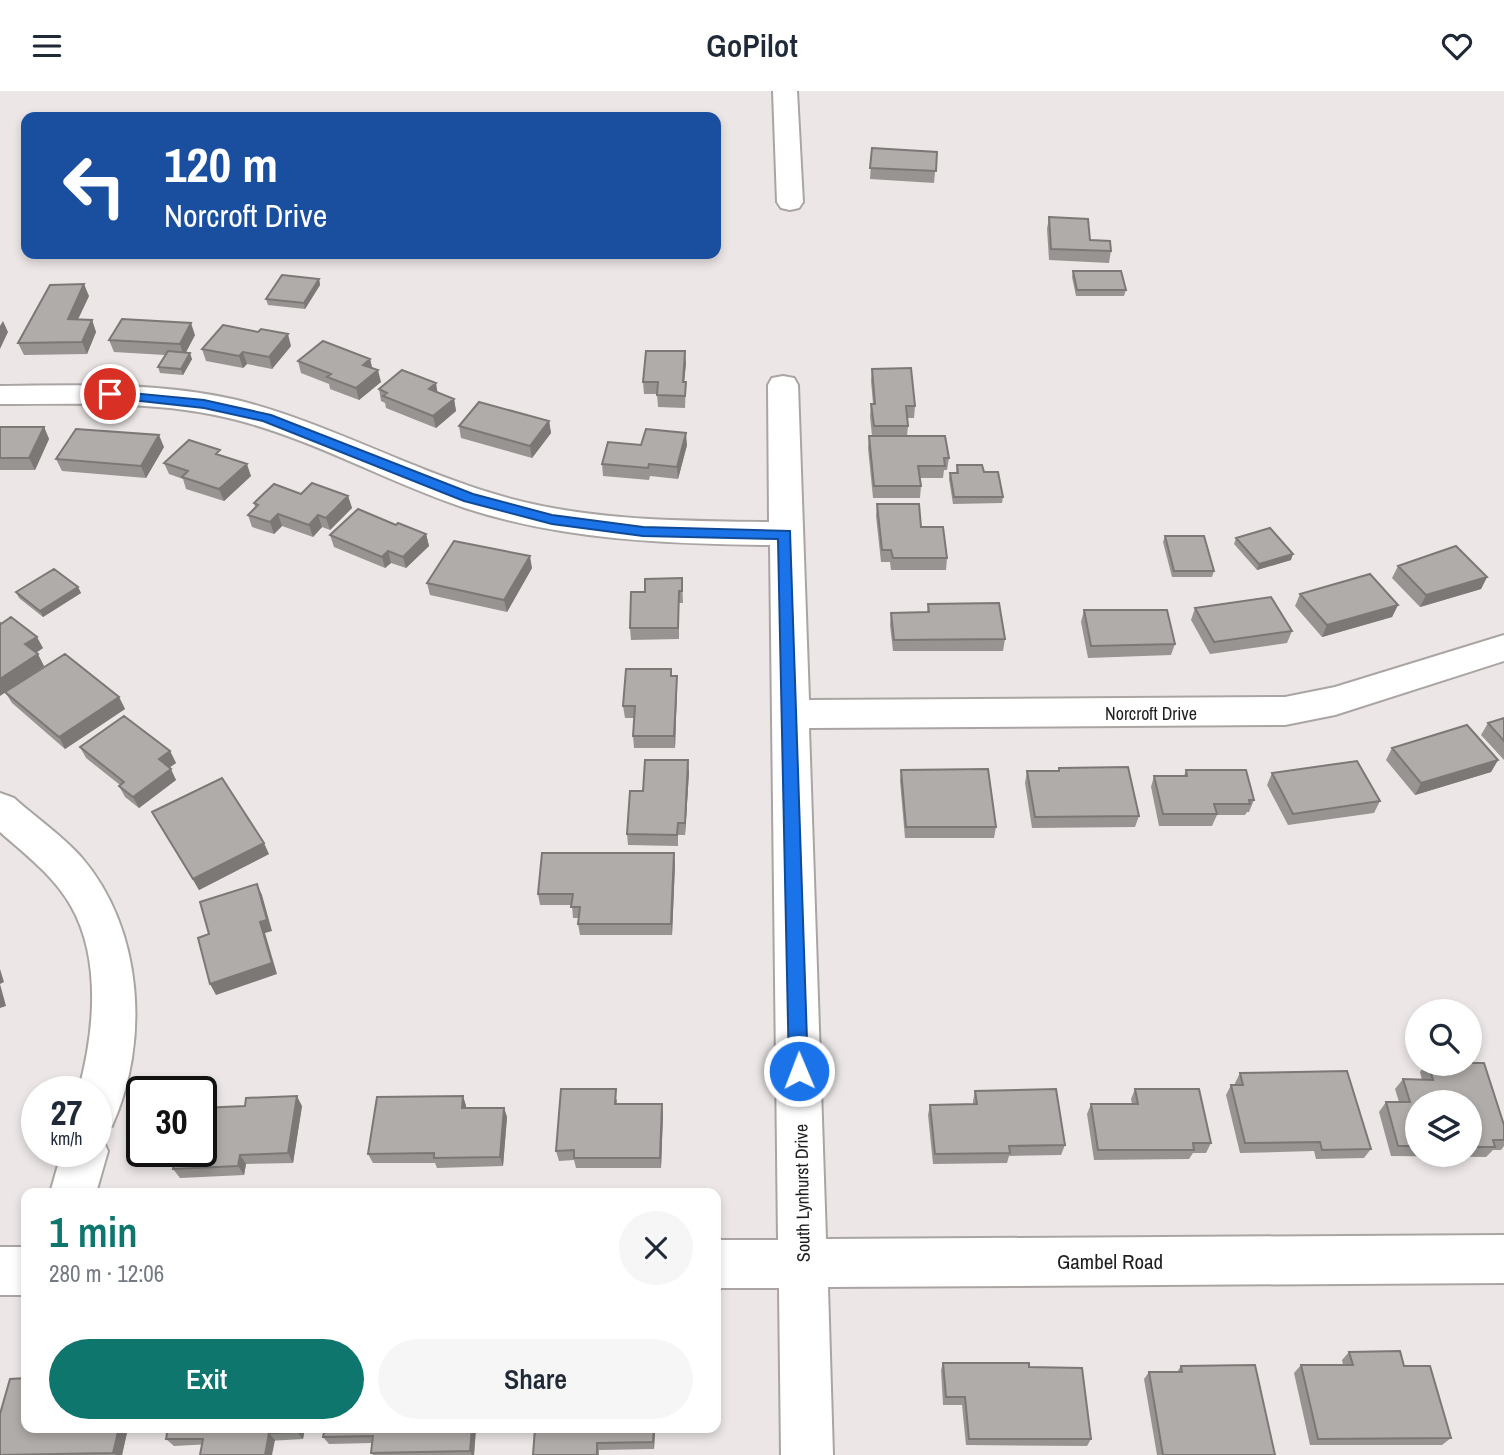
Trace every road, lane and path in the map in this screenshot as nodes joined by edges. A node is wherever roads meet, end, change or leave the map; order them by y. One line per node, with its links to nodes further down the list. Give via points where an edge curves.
1 (785, 91): 2 (street)
2 (790, 202)
3 (783, 385): 5 (street, South Lynhurst Drive)
4 (0, 395): 5 (street, via 110,394 204,404 267,418 469,498 552,519 643,531)
5 (785, 534): 7 (street, South Lynhurst Drive)
6 (1504, 649): 7 (street, Norcroft Drive, via 1335,701 1274,712)
7 (789, 714): 13 (street, South Lynhurst Drive)
8 (0, 809): 9 (street, via 68,871 93,907 111,964 114,1015)
9 (105, 1076)
10 (80, 1167): 11 (street)
11 (74, 1188)
12 (1504, 1259): 13 (street, Gambel Road)
13 (803, 1263): 14 (street, Gambel Road); 17 (street, South Lynhurst Drive)
14 (721, 1264)
15 (21, 1271): 16 (street)
16 (0, 1272)
17 (807, 1455)

